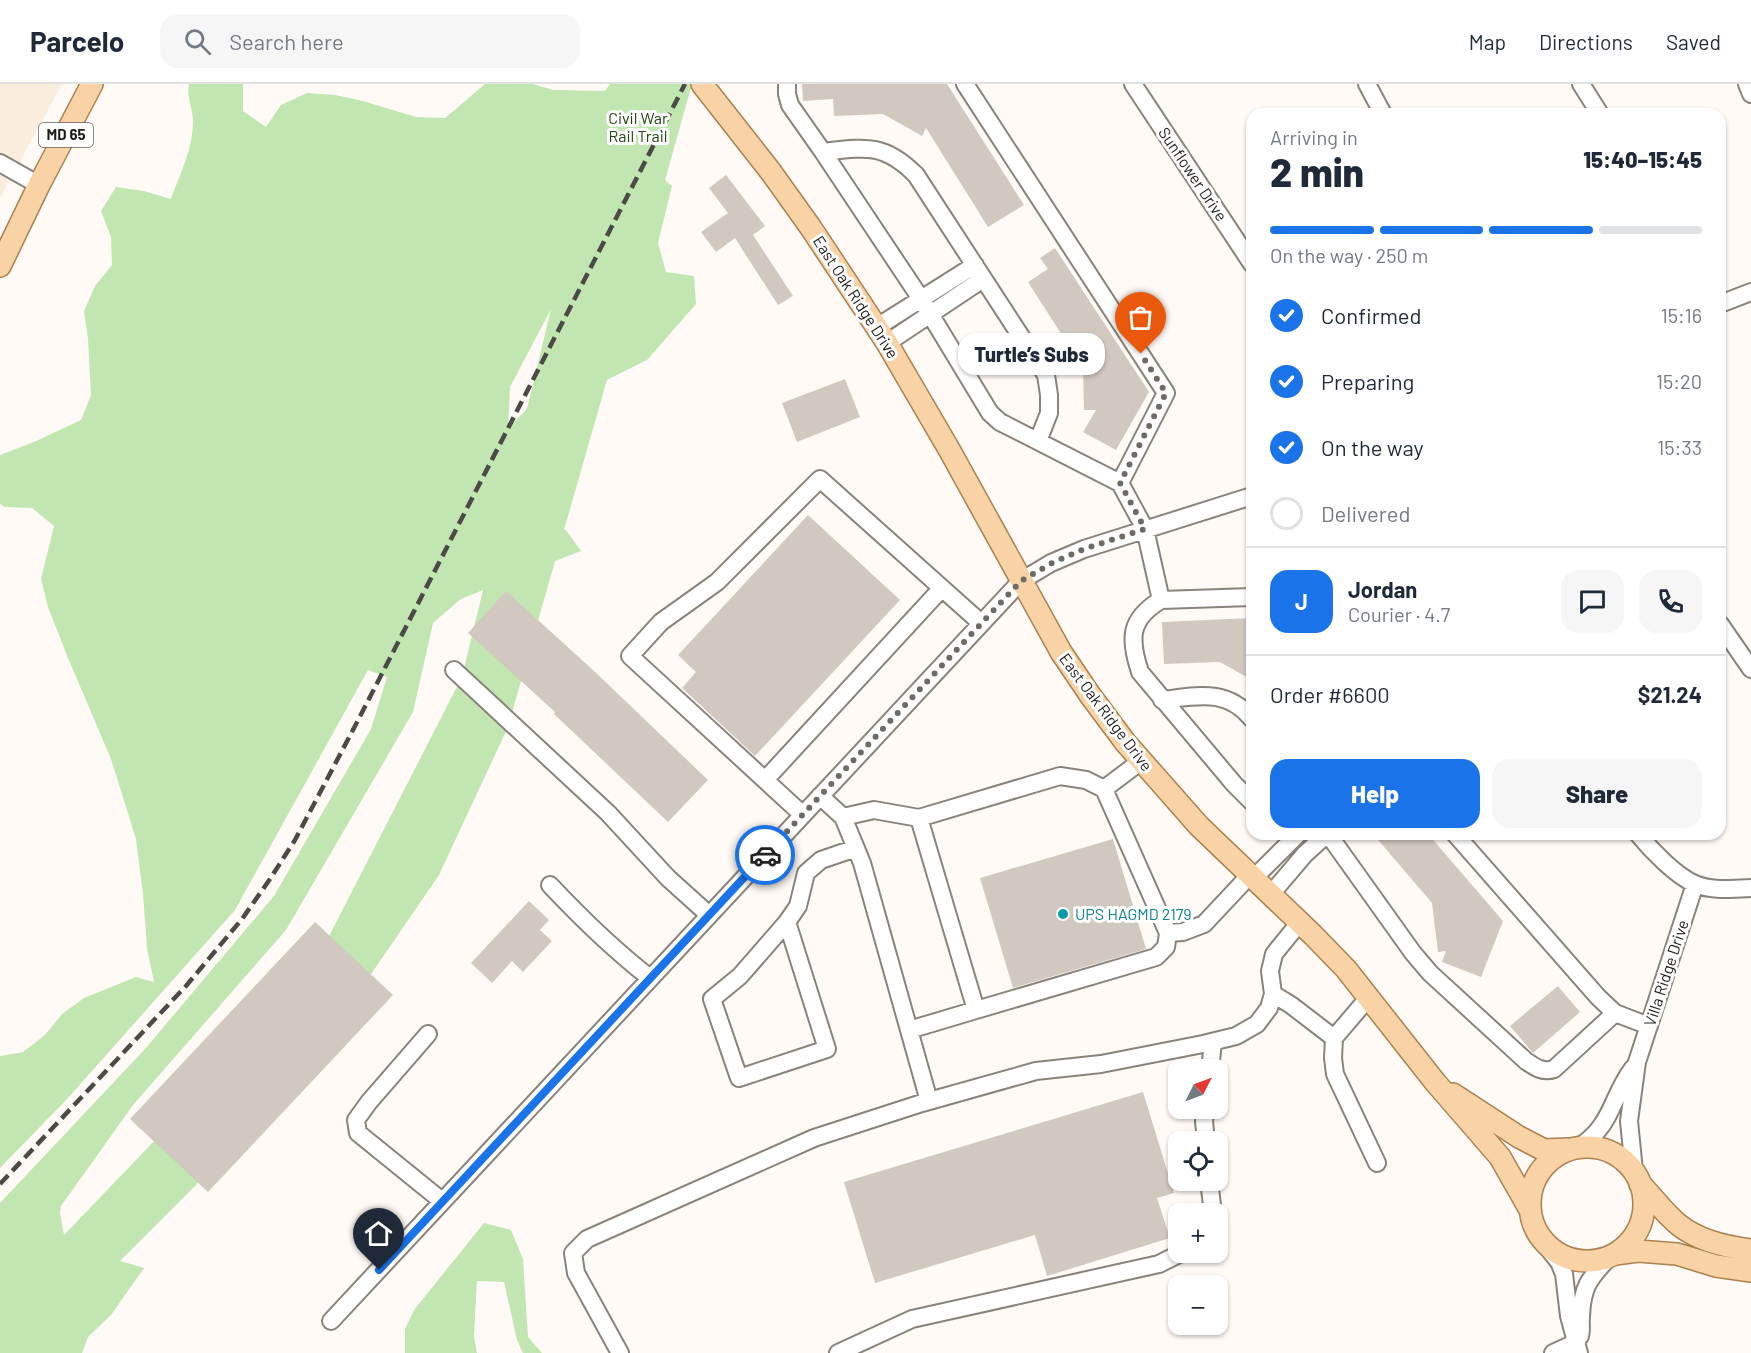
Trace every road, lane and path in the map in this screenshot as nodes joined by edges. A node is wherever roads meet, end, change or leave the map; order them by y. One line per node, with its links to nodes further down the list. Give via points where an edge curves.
1 (92, 84): 14 (main road, MD 65)
2 (702, 84): 23 (main road, East Oak Ridge Drive, via 777,181)
3 (787, 84): 12 (street, via 790,105)
4 (965, 84): 25 (street, via 1166,393)
5 (1133, 84): 16 (street, Sunflower Drive)
6 (1366, 84): 10 (street)
7 (1581, 84): 11 (street)
8 (1747, 84): 9 (street)
9 (1751, 94)
10 (1380, 108)
11 (1596, 108)
12 (823, 153): 18 (street, via 877,149 905,164); 20 (street)
13 (0, 163): 14 (street)
14 (39, 185): 15 (main road, MD 65); 17 (main road, MD 65)
15 (0, 240)
16 (1246, 255)
17 (0, 266)
18 (979, 272): 20 (street); 22 (street); 24 (street, via 1046,375 1049,413)
19 (1751, 292): 21 (street)
20 (921, 299): 22 (street); 23 (street)
21 (1726, 300)
22 (931, 314): 23 (street); 24 (street, via 990,414)
23 (882, 335): 28 (main road, East Oak Ridge Drive)
24 (1038, 441): 25 (street)
25 (1120, 483): 27 (street)
26 (1246, 498): 27 (street)
27 (1145, 529): 28 (street, via 1084,549); 31 (street)
28 (1021, 581): 32 (street); 38 (main road, East Oak Ridge Drive, via 1060,652)
29 (942, 588): 32 (street); 39 (street); 39 (street, via 820,479 717,582 653,630 630,656)
30 (1246, 597): 31 (street)
31 (1161, 600): 36 (street, via 1146,609 1136,623 1134,635 1140,672)
32 (981, 623): 41 (street)
33 (1726, 633): 34 (street)
34 (1751, 669)
35 (454, 670): 59 (street, via 608,813 668,878)
36 (1162, 700): 37 (street, via 1206,695 1234,703); 42 (street)
37 (1246, 711)
38 (1141, 761): 40 (street); 54 (main road, East Oak Ridge Drive, via 1199,826)
39 (765, 780): 43 (street)
40 (1104, 789): 45 (street, via 1086,780 1060,776); 62 (street)
41 (820, 796): 43 (street); 44 (street)
42 (1246, 796)
43 (802, 815): 59 (street)
44 (843, 817): 45 (street, via 874,810); 52 (street)
45 (920, 818): 66 (street)
46 (1287, 840): 54 (street)
47 (1294, 840): 53 (street)
48 (1320, 840): 53 (street)
49 (1331, 840): 67 (street, via 1430,973 1537,1068 1554,1069)
50 (1460, 840): 67 (street)
51 (1644, 840): 55 (street)
52 (856, 848): 60 (street, via 821,860 806,873 798,906); 69 (street)
53 (1305, 854): 58 (street)
54 (1252, 876): 58 (main road, East Oak Ridge Drive); 62 (street, via 1204,924)
55 (1695, 884): 57 (street, via 1720,889); 68 (street, Villa Ridge Drive)
56 (550, 885): 63 (street, via 585,922)
57 (1751, 888)
58 (1271, 894): 61 (main road, East Oak Ridge Drive)
59 (709, 915): 63 (street)
60 (787, 922): 60 (street, via 740,976 712,999 739,1078 827,1049)
61 (1300, 922): 64 (street, via 1274,954 1270,971); 65 (main road, East Oak Ridge Drive)
62 (1168, 933): 66 (street, via 1166,947 1155,957)
63 (650, 978): 80 (street)
64 (1273, 994): 71 (street); 72 (street, via 1269,1008 1257,1024 1236,1036)
65 (1369, 997): 71 (street); 75 (main road, East Oak Ridge Drive)
66 (976, 1010): 69 (street)
67 (1615, 1013): 68 (street)
68 (1649, 1026): 74 (street, Villa Ridge Drive)
69 (909, 1030): 76 (street)
70 (428, 1034): 80 (street, via 356,1120 358,1133)
71 (1334, 1038): 78 (street, via 1335,1074)
72 (1213, 1042): 73 (street); 76 (street, via 1101,1064 1036,1071)
73 (1211, 1059)
74 (1637, 1062): 77 (street, Villa Ridge Drive, via 1601,1128 1590,1140); 79 (street, Villa Ridge Drive, via 1629,1121)
75 (1435, 1082): 77 (main road, East Oak Ridge Drive, via 1544,1150); 81 (main road, East Oak Ridge Drive, via 1500,1157)
76 (929, 1101): 89 (street, via 814,1138 587,1239 573,1253 576,1273)
77 (1573, 1148): 79 (main road, via 1604,1149 1621,1158); 81 (main road, via 1552,1158 1539,1171 1531,1189)
78 (1377, 1163)
79 (1637, 1177): 83 (main road, via 1678,1224 1693,1235); 84 (main road, via 1644,1208 1640,1226 1630,1242)
80 (442, 1201): 87 (street)
81 (1529, 1208): 82 (main road)
82 (1544, 1243): 84 (main road, via 1578,1261); 88 (street, via 1564,1274)
83 (1751, 1250)
84 (1613, 1255): 86 (main road, via 1638,1251 1677,1254); 88 (street, via 1587,1284)
85 (1168, 1260): 90 (street, via 912,1319)
86 (1751, 1271)
87 (331, 1321)
88 (1578, 1348): 91 (street)
89 (620, 1353)
90 (838, 1353)
91 (1553, 1353)

